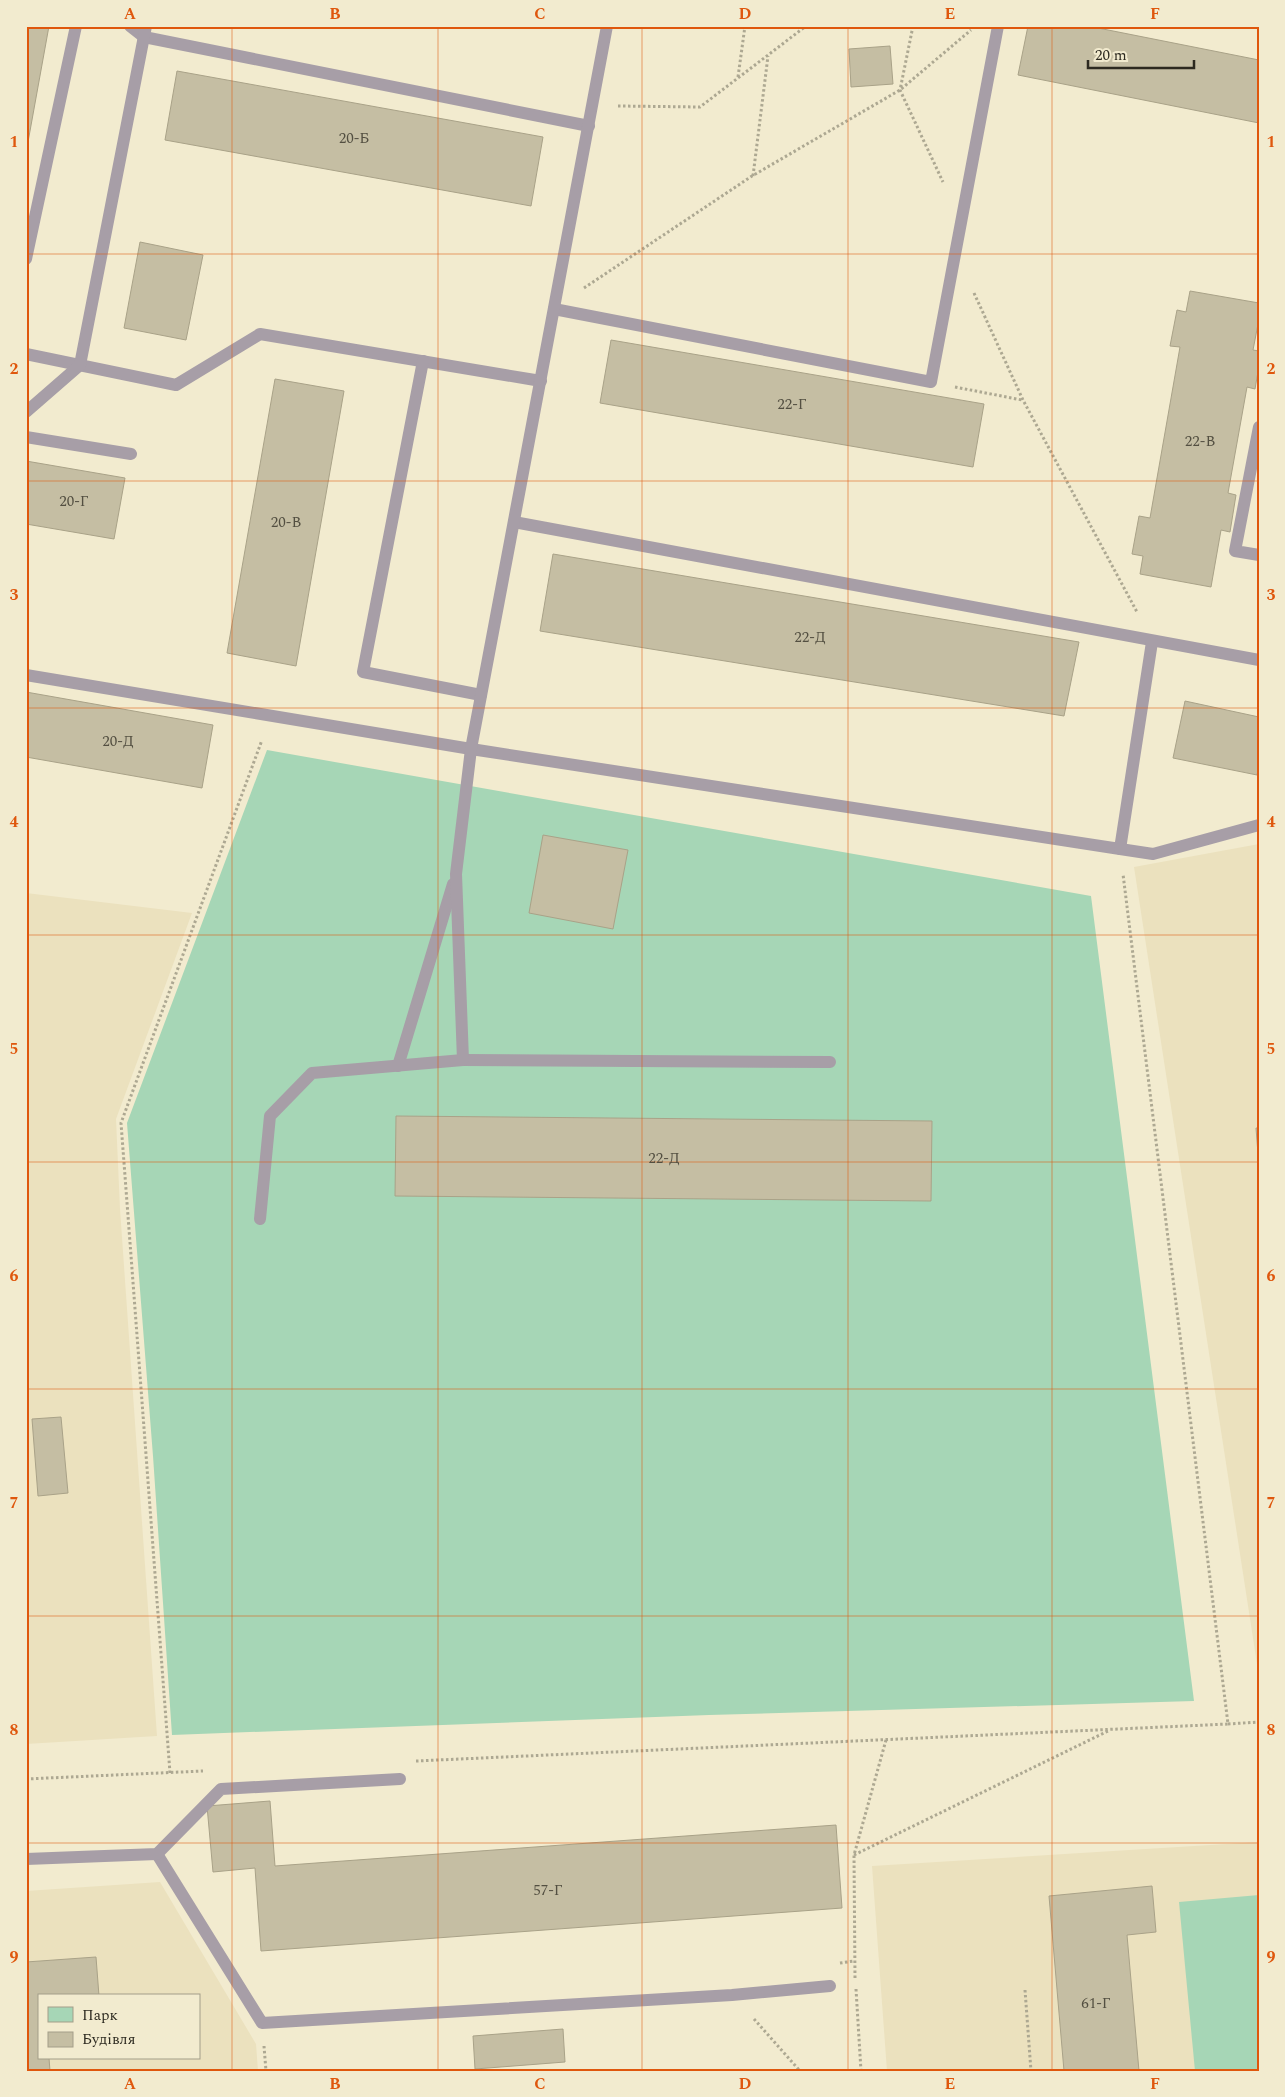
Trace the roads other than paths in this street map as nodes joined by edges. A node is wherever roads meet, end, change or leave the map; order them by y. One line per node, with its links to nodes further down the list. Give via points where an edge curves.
1 (76, 26): 7 (lane)
2 (130, 26): 5 (lane)
3 (607, 26): 6 (lane)
4 (998, 26): 8 (lane, via 931,382)
5 (145, 32): 6 (lane); 11 (lane)
6 (589, 126): 8 (lane)
7 (26, 259)
8 (554, 308): 12 (lane)
9 (26, 354): 11 (lane)
10 (424, 361): 11 (lane, via 260,334 176,384); 12 (lane); 22 (lane, via 363,672)
11 (80, 365): 13 (lane)
12 (541, 381): 17 (lane)
13 (26, 412)
14 (1259, 427): 18 (lane, via 1235,551)
15 (26, 437): 16 (lane)
16 (132, 454)
17 (514, 522): 19 (lane); 22 (lane)
18 (1259, 555)
19 (1152, 642): 20 (lane); 25 (lane)
20 (1259, 660)
21 (26, 675): 23 (lane)
22 (481, 695): 23 (lane)
23 (471, 749): 25 (lane); 26 (lane)
24 (1259, 825): 25 (lane, via 1153,854)
25 (1120, 849)
26 (456, 874): 27 (lane); 29 (lane)
27 (464, 1060): 28 (lane); 29 (lane)
28 (830, 1062)
29 (398, 1066): 30 (lane, via 312,1073 270,1116)
30 (260, 1219)
31 (400, 1779): 32 (lane, via 221,1789)
32 (157, 1854): 33 (lane); 34 (lane, via 262,2022 732,1995)
33 (26, 1859)
34 (830, 1986)

